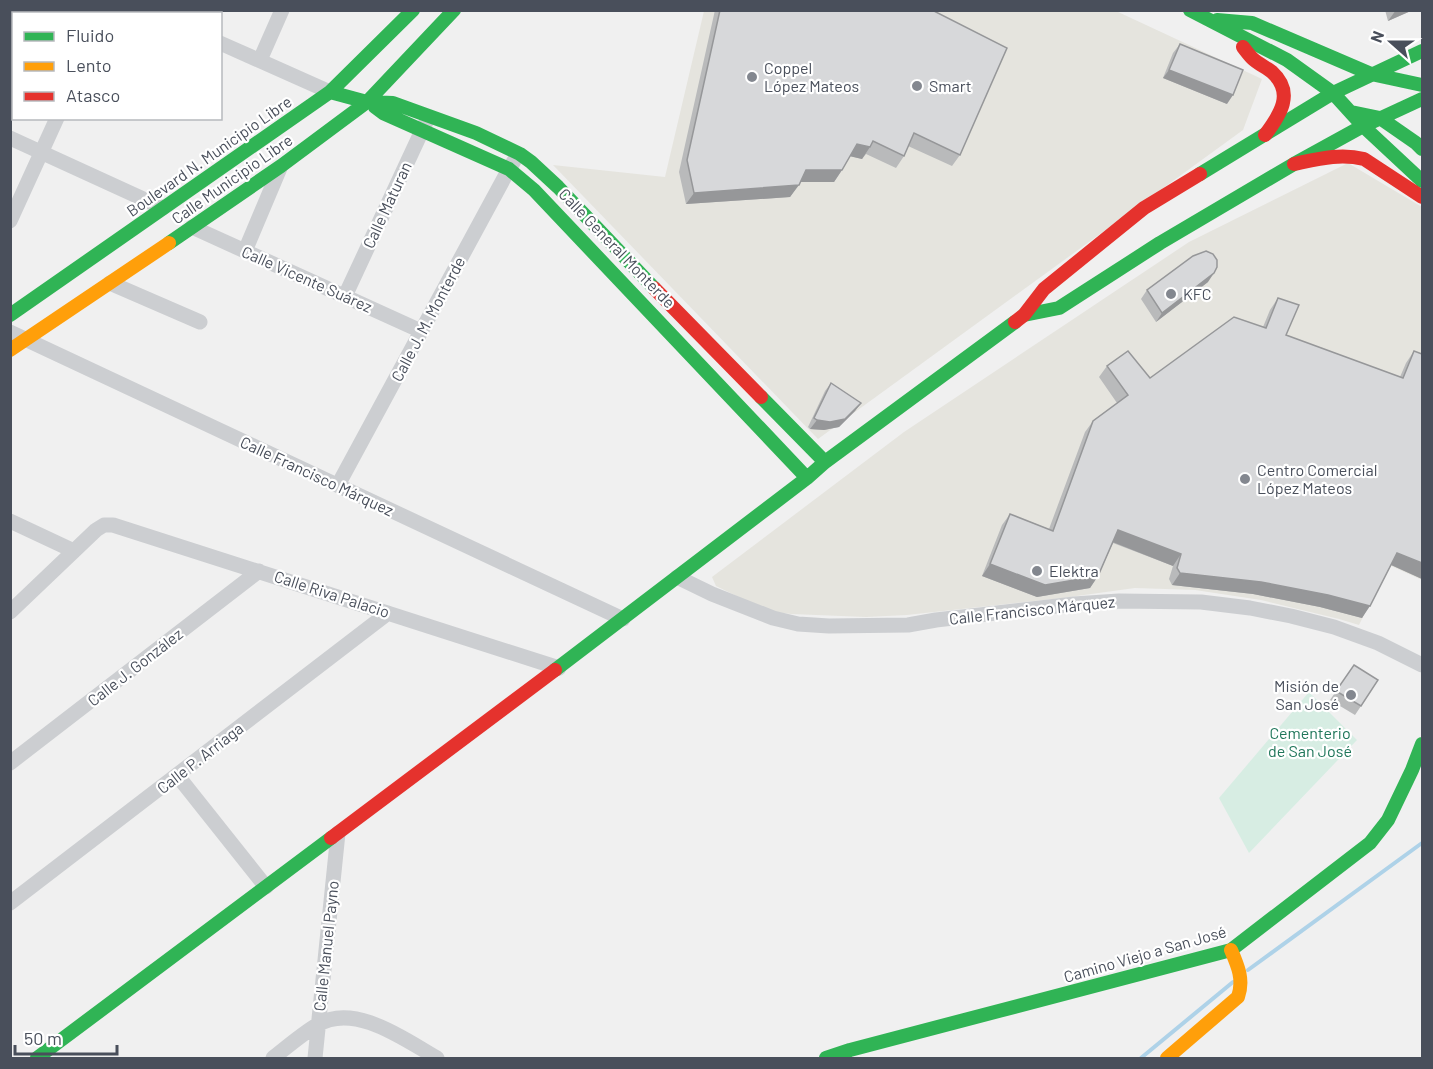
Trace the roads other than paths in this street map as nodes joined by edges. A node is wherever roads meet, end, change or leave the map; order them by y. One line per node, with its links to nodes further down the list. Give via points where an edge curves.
1 (282, 10): 9 (street)
2 (413, 10): 12 (main road, Boulevard N. Municipio Libre)
3 (453, 10): 15 (main road, Calle Municipio Libre)
4 (1190, 10): 5 (main road)
5 (1206, 18): 6 (main road); 10 (main road, via 1252,22)
6 (1230, 31): 13 (main road, via 1287,60); 23 (main road, via 1283,87 1284,102 1279,116)
7 (222, 44): 9 (street, Calle General Monterde)
8 (1422, 51): 10 (main road)
9 (260, 60): 12 (street, Calle General Monterde)
10 (1371, 74): 11 (main road); 13 (main road)
11 (1422, 85)
12 (330, 92): 15 (main road, Calle General Monterde); 33 (main road, Boulevard N. Municipio Libre)
13 (1333, 93): 16 (main road); 17 (main road)
14 (1422, 99): 19 (main road)
15 (367, 102): 18 (main road, Calle General Monterde, via 393,103); 22 (main road, Calle General Monterde); 29 (main road, Calle Municipio Libre)
16 (1313, 105): 17 (main road); 23 (main road)
17 (1351, 112): 19 (main road); 21 (main road)
18 (429, 115): 22 (street, Calle Maturan); 27 (main road, Calle General Monterde)
19 (1380, 118): 21 (main road); 25 (main road)
20 (56, 120): 26 (street)
21 (1363, 126): 28 (main road); 31 (main road)
22 (422, 131): 30 (main road, Calle General Monterde); 40 (street, Calle Maturan)
23 (1265, 135): 34 (main road)
24 (10, 138): 26 (street)
25 (1422, 149)
26 (41, 153): 33 (street); 35 (street)
27 (520, 154): 30 (street, Calle J. M. Monterde); 48 (main road, Calle General Monterde, via 558,187)
28 (1294, 164): 32 (main road, via 1338,156 1358,157); 37 (main road)
29 (280, 166): 36 (main road, Calle Municipio Libre); 38 (street)
30 (509, 169): 44 (street, Calle J. M. Monterde); 49 (main road, Calle General Monterde, via 534,190)
31 (1422, 181)
32 (1422, 197)
33 (163, 208): 41 (main road, Boulevard N. Municipio Libre)
34 (1144, 208): 37 (main road); 42 (main road, via 1044,289)
35 (10, 220)
36 (192, 227): 38 (street, Calle Vicente Suárez); 39 (main road, Calle Municipio Libre)
37 (1152, 234): 42 (main road, via 1059,308)
38 (245, 251): 40 (street, Calle Vicente Suárez)
39 (110, 283): 43 (street); 46 (main road, Calle Municipio Libre)
40 (345, 296): 44 (street, Calle Vicente Suárez)
41 (10, 315)
42 (1024, 315): 48 (main road)
43 (200, 322)
44 (421, 331): 50 (street, Calle J. M. Monterde)
45 (10, 332): 46 (street, Calle Francisco Márquez)
46 (25, 339): 47 (main road, Calle Municipio Libre); 50 (street, Calle Francisco Márquez)
47 (10, 350)
48 (825, 462): 49 (main road)
49 (807, 478): 54 (main road)
50 (338, 485): 57 (street, Calle Francisco Márquez)
51 (10, 521): 52 (street)
52 (74, 551): 53 (street, Calle Riva Palacio, via 104,525 119,526); 55 (street)
53 (259, 571): 56 (street, Calle Riva Palacio); 61 (street, Calle J. González)
54 (677, 577): 57 (main road); 58 (street, Calle Francisco Márquez, via 773,618 829,627 908,626 1074,604 1201,602 1250,608 1334,627)
55 (10, 612)
56 (388, 613): 59 (street, Calle Riva Palacio); 62 (street, Calle P. Arriaga)
57 (624, 619): 59 (main road)
58 (1422, 665)
59 (559, 668): 63 (main road)
60 (1422, 744): 66 (main road, Camino Viejo a San José, via 1388,820 1370,843)
61 (10, 763)
62 (177, 776): 64 (street); 65 (street, Calle P. Arriaga)
63 (338, 833): 64 (main road); 67 (street, Calle Manuel Payno)
64 (266, 887): 69 (main road)
65 (10, 903)
66 (1233, 955): 72 (main road, Camino Viejo a San José); 73 (main road, via 1243,979 1238,997)
67 (319, 1023): 68 (street, via 341,1018 386,1028); 70 (street); 71 (street, Calle Manuel Payno)
68 (430, 1057)
69 (37, 1059)
70 (273, 1059)
71 (315, 1059)
72 (826, 1059)
73 (1167, 1059)

